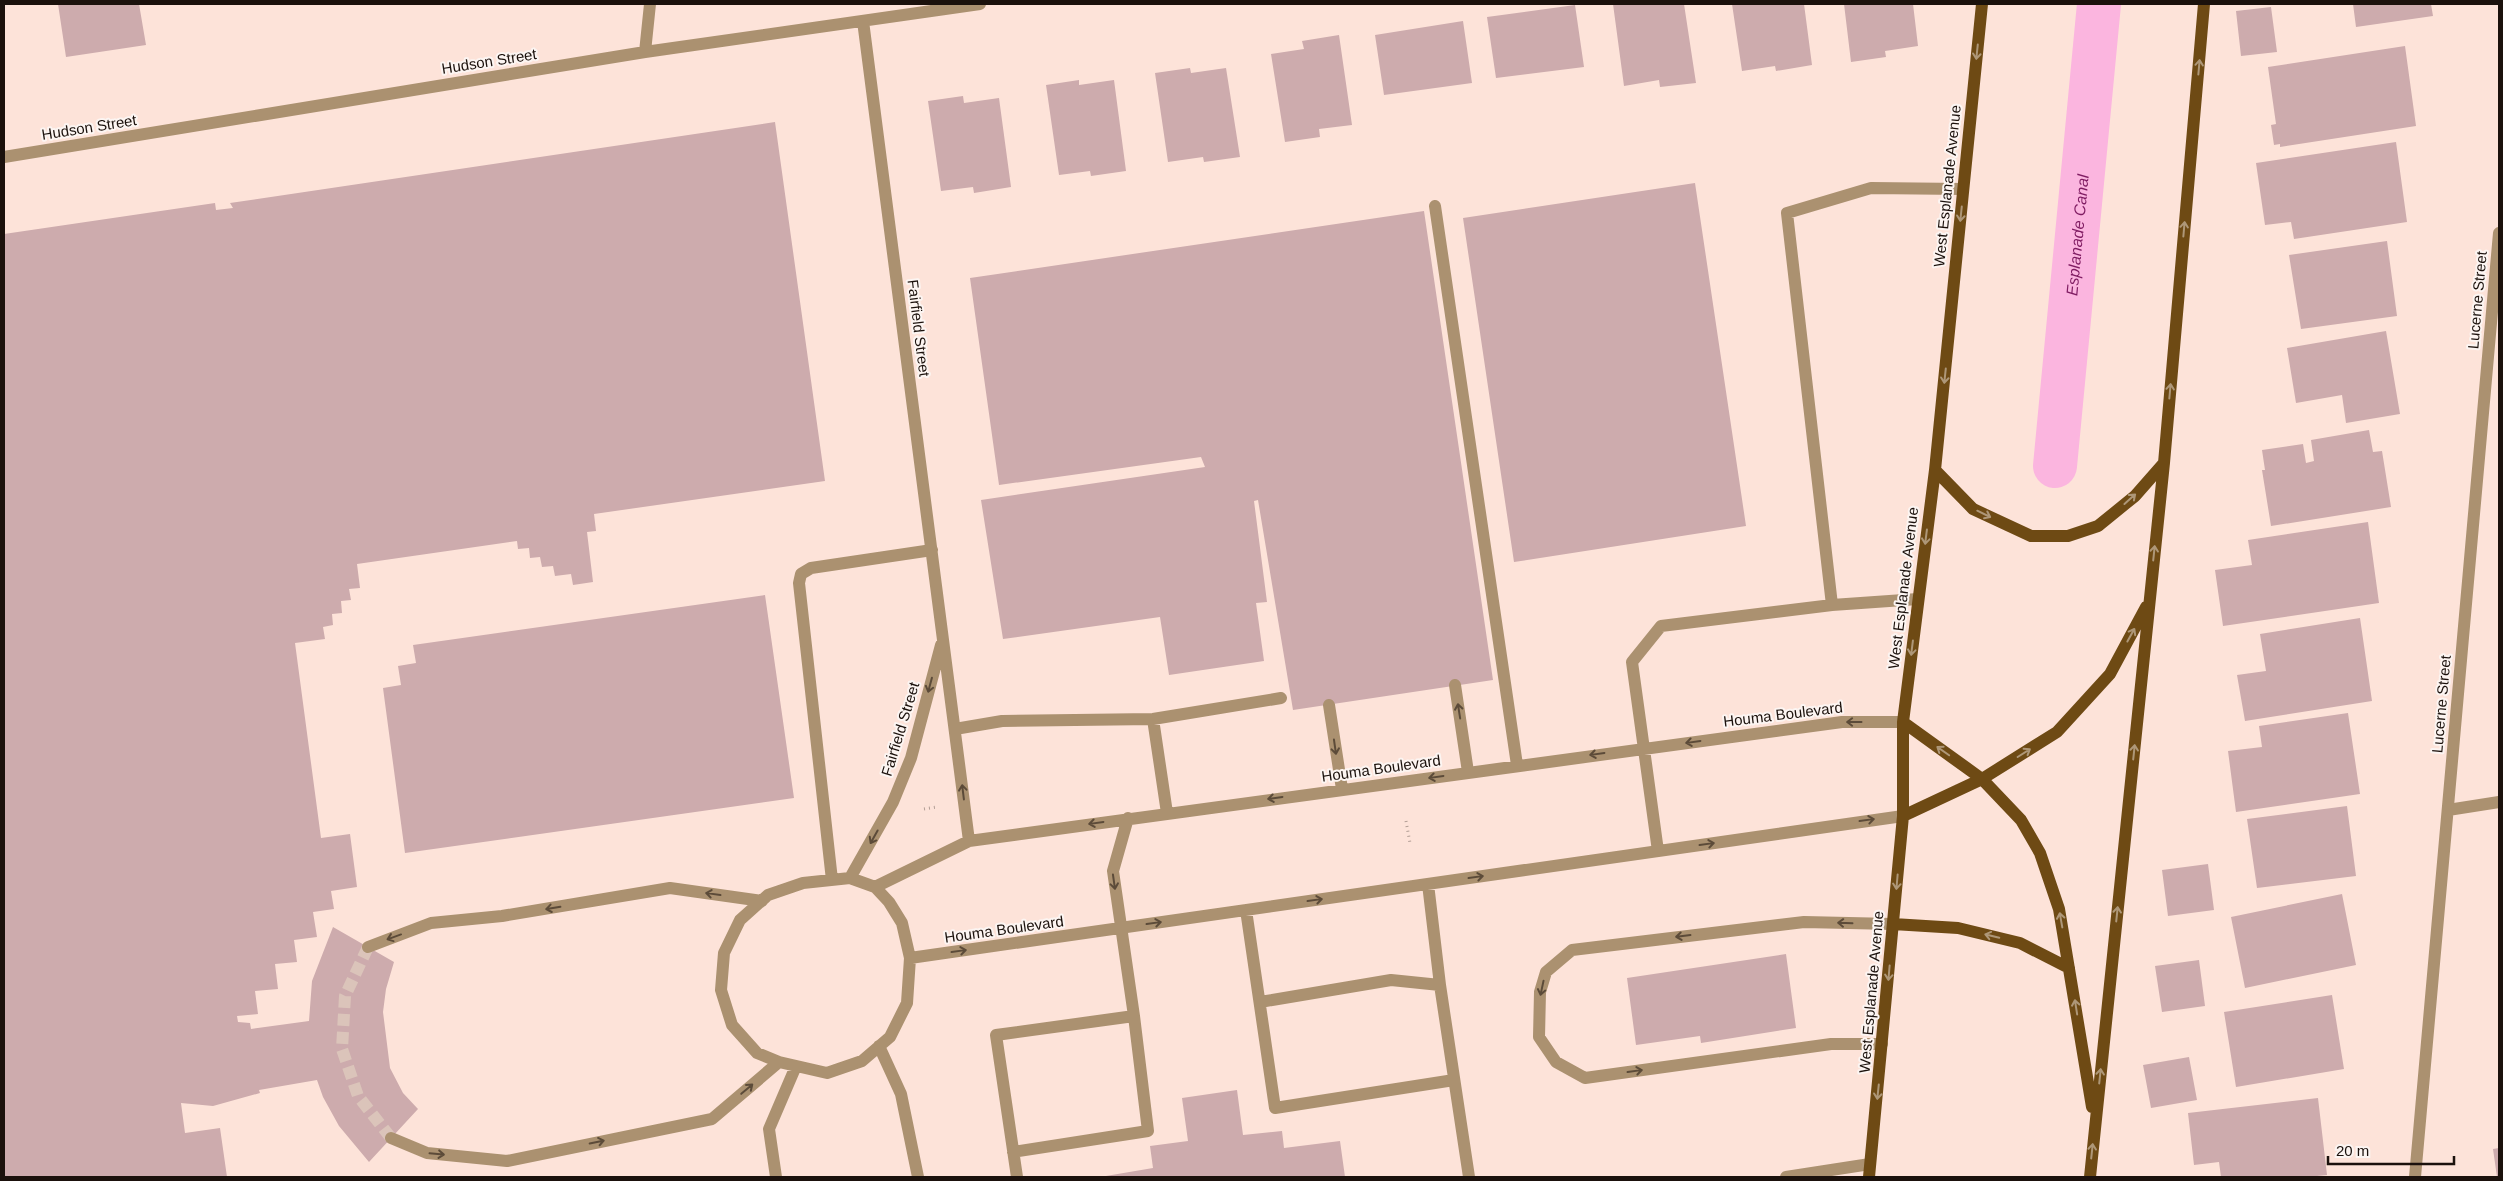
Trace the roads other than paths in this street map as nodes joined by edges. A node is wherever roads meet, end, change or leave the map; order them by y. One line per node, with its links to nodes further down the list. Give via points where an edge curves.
1 (650, 4): 6 (street)
2 (980, 4): 5 (street, Hudson Street)
3 (1982, 4): 8 (main road, West Esplanade Avenue, one-way to 8)
4 (2204, 4): 11 (main road, one-way to 4)
5 (863, 21): 6 (street, Hudson Street); 13 (street, Fairfield Street)
6 (645, 52): 7 (street, Hudson Street)
7 (4, 157)
8 (1964, 189): 12 (main road, West Esplanade Avenue, one-way to 12); 16 (street, via 1872,188 1787,213)
9 (1435, 206): 25 (street)
10 (2499, 233): 30 (street, Lucerne Street)
11 (2164, 463): 12 (main road, one-way to 11, via 1973,509 2031,536 2068,536 2098,526 2134,496); 15 (main road, one-way to 11)
12 (1935, 470): 14 (main road, West Esplanade Avenue, one-way to 14)
13 (932, 550): 17 (street, Fairfield Street); 37 (street, via 811,568 802,574 799,583)
14 (1918, 599): 16 (street); 22 (main road, West Esplanade Avenue, one-way to 22)
15 (2149, 601): 27 (main road, one-way to 15, via 2057,732 2110,674); 55 (main road, one-way to 15)
16 (1832, 605): 24 (street, via 1661,626 1632,662)
17 (943, 638): 23 (street, Fairfield Street); 36 (street, Fairfield Street, one-way to 36, via 911,758 893,802)
18 (1455, 685): 26 (street, one-way to 18)
19 (1281, 698): 21 (street)
20 (1329, 705): 28 (street, one-way to 28)
21 (1153, 719): 23 (street, via 1002,721); 31 (street)
22 (1903, 722): 24 (street, Houma Boulevard, one-way to 24, via 1842,722); 27 (main road, one-way to 22); 32 (main road, West Esplanade Avenue)
23 (955, 729): 34 (street, Fairfield Street, one-way to 23)
24 (1645, 748): 25 (street, Houma Boulevard, one-way to 25); 35 (street)
25 (1517, 765): 26 (street, Houma Boulevard)
26 (1468, 772): 28 (street, Houma Boulevard, one-way to 28)
27 (1982, 779): 32 (main road); 46 (main road, one-way to 27, via 2059,909 2040,852 2021,820)
28 (1342, 789): 31 (street, Houma Boulevard, one-way to 31)
29 (2499, 802): 30 (street)
30 (2448, 810): 65 (street, Lucerne Street)
31 (1167, 813): 33 (street, Houma Boulevard)
32 (1903, 816): 35 (street, Houma Boulevard, one-way to 32); 42 (main road, West Esplanade Avenue, one-way to 42)
33 (1128, 818): 34 (street, Houma Boulevard, one-way to 34); 43 (street, one-way to 43, via 1113,871)
34 (969, 840): 39 (street, Houma Boulevard)
35 (1658, 851): 38 (street, Houma Boulevard, one-way to 35)
36 (850, 878): 37 (street); 39 (street)
37 (832, 880): 40 (street, via 803,883 768,895)
38 (1428, 884): 41 (street, Houma Boulevard, one-way to 38); 47 (street)
39 (875, 887): 45 (street, via 902,923)
40 (762, 901): 44 (street, one-way to 44, via 670,888 502,916 431,923); 52 (street, via 740,920 724,953 721,990 732,1025 757,1053)
41 (1246, 910): 43 (street, Houma Boulevard, one-way to 41); 48 (street)
42 (1894, 924): 46 (main road, one-way to 42, via 2011,941 1958,928); 50 (main road, West Esplanade Avenue, one-way to 50); 50 (street, one-way to 50, via 1804,922 1572,950 1546,972 1540,992 1539,1037 1556,1062 1585,1078 1831,1044)
43 (1121, 928): 45 (street, Houma Boulevard, one-way to 43); 49 (street)
44 (368, 946)
45 (910, 958): 51 (street, via 907,1003 890,1037)
46 (2069, 968): 55 (main road, one-way to 46)
47 (1440, 985): 48 (street, via 1390,980); 54 (street)
48 (1260, 1002): 54 (street, via 1275,1108)
49 (1134, 1016): 57 (street, via 1148,1131); 57 (street, via 996,1034)
50 (1882, 1044): 58 (main road, West Esplanade Avenue, one-way to 58)
51 (879, 1046): 53 (street, via 862,1061 827,1073); 60 (street, via 901,1094)
52 (779, 1062): 53 (street); 56 (street, one-way to 52, via 427,1153 508,1161 712,1119)
53 (796, 1066): 59 (street, via 769,1129)
54 (1454, 1080): 62 (street)
55 (2095, 1124): 64 (main road, one-way to 55)
56 (391, 1138)
57 (1013, 1152): 61 (street)
58 (1870, 1171): 63 (street)
59 (776, 1177)
60 (918, 1177)
61 (1017, 1177)
62 (1468, 1177)
63 (1786, 1177)
64 (2090, 1177)
65 (2415, 1177)

